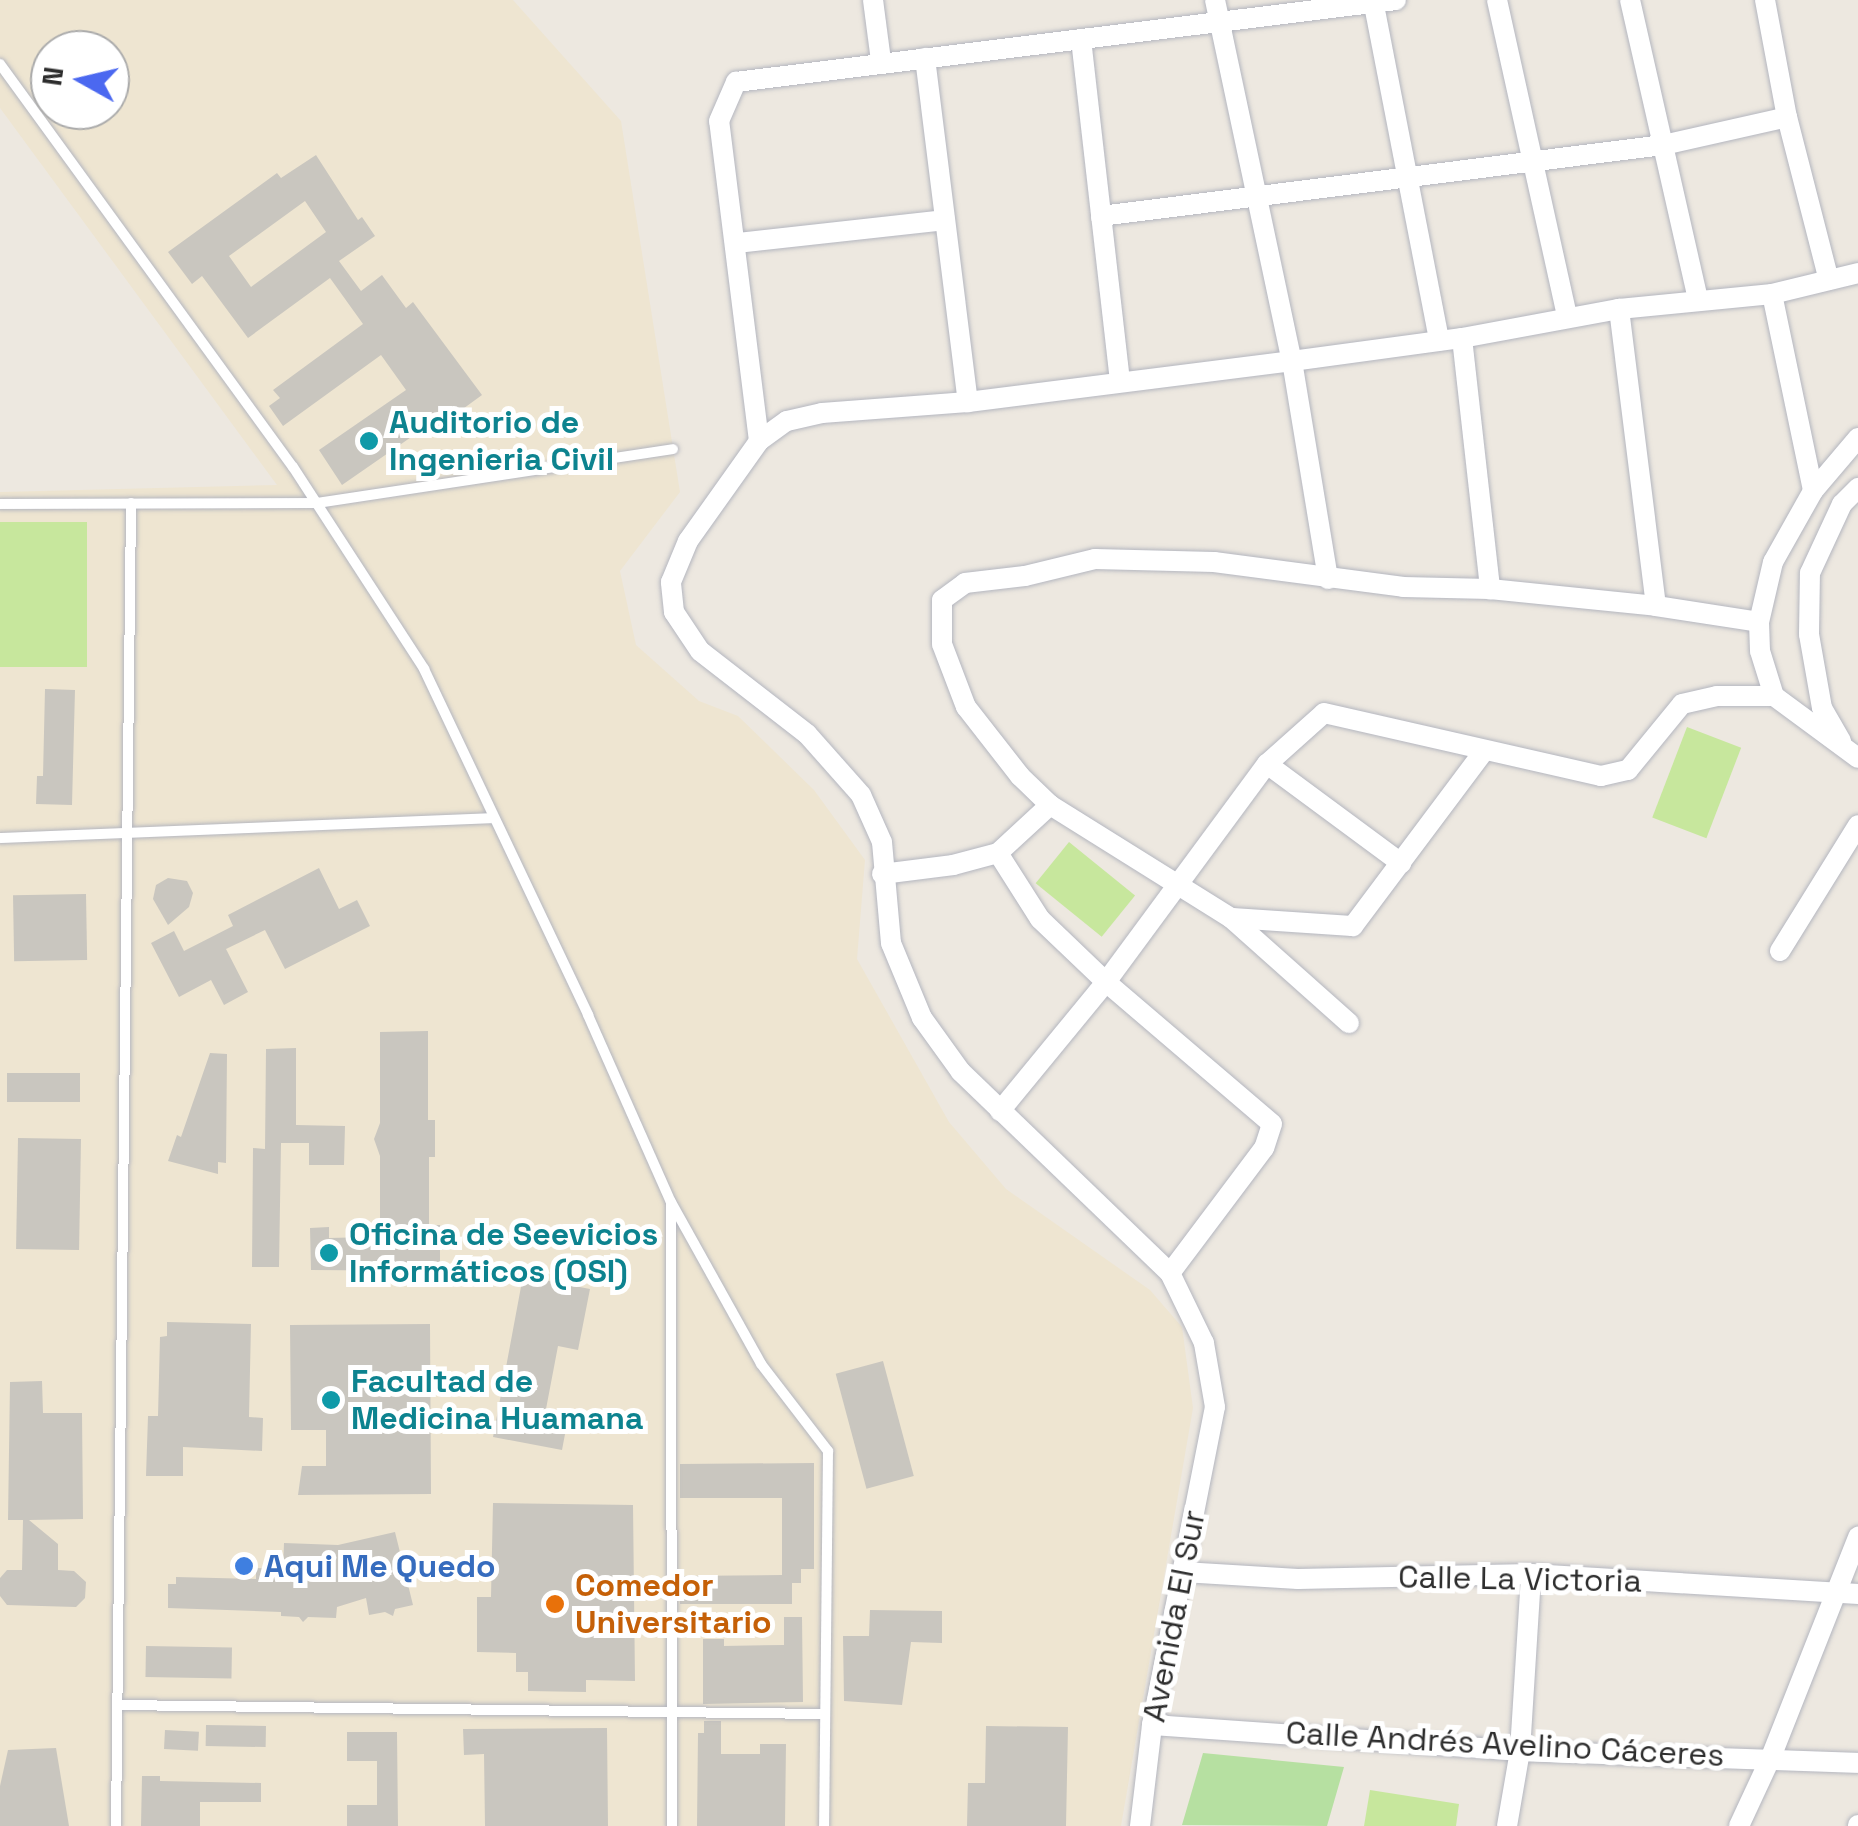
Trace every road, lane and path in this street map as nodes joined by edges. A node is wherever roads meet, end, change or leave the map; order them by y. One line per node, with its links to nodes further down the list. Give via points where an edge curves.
1 (873, 0): 11 (street)
2 (1215, 0): 8 (street)
3 (1396, 0): 7 (street)
4 (1497, 0): 15 (street)
5 (1630, 0): 14 (street)
6 (1765, 0): 13 (street)
7 (1373, 1): 8 (street); 16 (street)
8 (1216, 22): 9 (street); 17 (street)
9 (1081, 39): 10 (street); 18 (street)
10 (925, 58): 11 (street); 19 (street)
11 (881, 61): 20 (street, via 736,82 719,121)
12 (0, 64): 37 (lane)
13 (1787, 117): 14 (street); 22 (street)
14 (1663, 145): 15 (street); 24 (street)
15 (1534, 158): 16 (street); 26 (street)
16 (1406, 178): 17 (street); 28 (street)
17 (1258, 193): 18 (street); 29 (street)
18 (1101, 216): 30 (street)
19 (945, 220): 20 (street); 31 (street)
20 (737, 244): 33 (street)
21 (1858, 273): 22 (street)
22 (1829, 280): 23 (street)
23 (1772, 294): 24 (street); 36 (street)
24 (1698, 299): 25 (street)
25 (1619, 309): 26 (street); 42 (street)
26 (1567, 317): 27 (street)
27 (1462, 338): 28 (street); 41 (street)
28 (1439, 341): 29 (street)
29 (1292, 361): 30 (street); 40 (street)
30 (1120, 382): 31 (street)
31 (968, 402): 33 (street, via 822,413 787,421)
32 (1858, 438): 36 (street)
33 (759, 441): 55 (street, via 688,541 671,582 674,612 700,651 807,734 861,795 882,842)
34 (673, 449): 37 (lane)
35 (1858, 488): 46 (street, via 1842,504 1810,573 1808,608 1822,708)
36 (1813, 490): 43 (street, via 1773,562)
37 (318, 502): 39 (lane); 49 (lane, via 424,669)
38 (0, 504): 39 (lane)
39 (130, 504): 51 (lane)
40 (1328, 578): 41 (street); 48 (street, via 1214,562 1095,559 965,583 948,592 940,611 942,644 966,707)
41 (1490, 589): 42 (street)
42 (1656, 606): 43 (street)
43 (1759, 622): 44 (street)
44 (1774, 696): 45 (street, via 1682,704 1628,770 1601,776); 46 (street)
45 (1484, 751): 47 (street, via 1324,713); 54 (street)
46 (1852, 753)
47 (1267, 764): 54 (street); 56 (street)
48 (1050, 805): 53 (street); 56 (street)
49 (491, 818): 51 (lane); 62 (lane)
50 (1858, 825): 58 (street)
51 (127, 832): 52 (lane); 68 (lane)
52 (0, 838)
53 (998, 853): 55 (street); 59 (street, via 1040,919)
54 (1401, 863): 57 (street, via 1353,926)
55 (882, 874): 61 (street, via 891,943 922,1018)
56 (1176, 886): 57 (street); 59 (street)
57 (1231, 918): 60 (street)
58 (1780, 950)
59 (1106, 982): 61 (street); 63 (street, via 1272,1124 1264,1148)
60 (1349, 1023)
61 (1000, 1112): 63 (street)
62 (671, 1202): 69 (lane); 70 (lane, via 761,1364 828,1451)
63 (1170, 1274): 65 (street, Avenida El Sur, via 1204,1343 1215,1406)
64 (1858, 1537): 67 (street)
65 (1182, 1572): 66 (street, Calle La Victoria, via 1298,1579); 71 (street, Avenida El Sur)
66 (1532, 1574): 67 (street, Calle La Victoria); 72 (street)
67 (1848, 1593): 73 (street)
68 (117, 1705): 69 (lane); 75 (lane)
69 (671, 1714): 70 (lane); 76 (lane)
70 (825, 1714): 77 (lane)
71 (1152, 1725): 72 (street, Calle Andrés Avelino Cáceres); 78 (street, Avenida El Sur)
72 (1520, 1750): 73 (street, Calle Andrés Avelino Cáceres); 79 (street)
73 (1771, 1757): 74 (street, Calle Andrés Avelino Cáceres); 80 (street)
74 (1858, 1763)
75 (116, 1826)
76 (672, 1826)
77 (824, 1826)
78 (1140, 1826)
79 (1506, 1826)
80 (1739, 1826)

